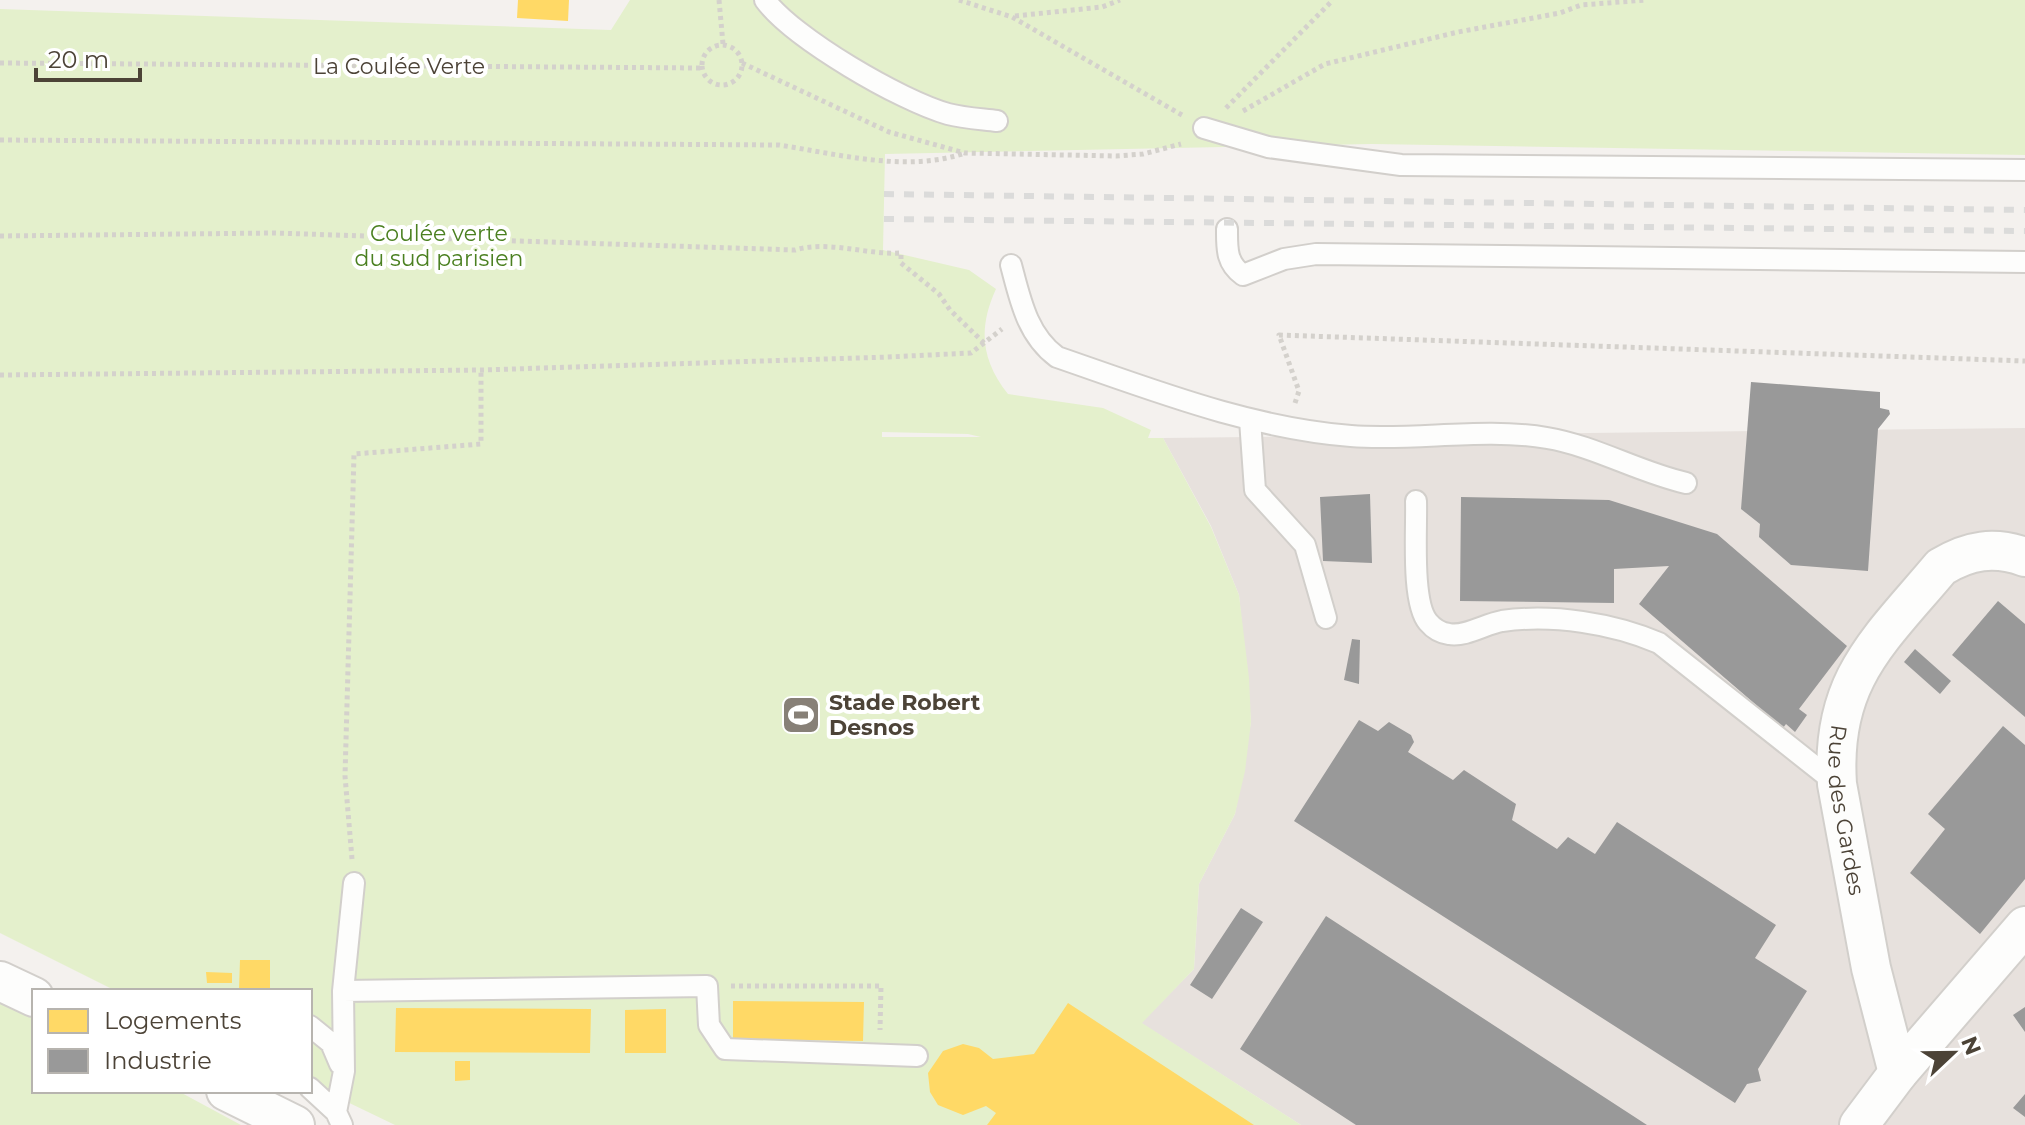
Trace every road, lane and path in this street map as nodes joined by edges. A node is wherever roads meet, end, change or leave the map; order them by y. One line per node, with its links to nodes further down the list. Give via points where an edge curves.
1 (719, 0): 8 (path)
2 (765, 0): 12 (lane, via 778,18 854,70 947,114)
3 (959, 0): 7 (path)
4 (1120, 0): 7 (path, via 1102,7)
5 (1333, 0): 13 (path)
6 (1646, 0): 13 (path, via 1581,5 1325,64)
7 (1012, 17): 13 (path)
8 (723, 44): 10 (path, via 739,54); 11 (path, via 706,51)
9 (0, 63): 11 (path, La Coulée Verte)
10 (742, 63): 11 (path, La Coulée Verte, via 730,84 707,79); 15 (path, via 889,132)
11 (701, 68)
12 (997, 121)
13 (1206, 129): 15 (path, via 1193,139 1143,154 1070,158); 16 (lane, via 1283,149 1401,165)
14 (0, 140): 15 (path, via 779,145 915,161)
15 (965, 153)
16 (2025, 170)
17 (1227, 229): 19 (lane, via 1229,260 1243,275 1284,259 1316,254)
18 (0, 236): 22 (path, via 274,233 764,250 815,245 876,255 901,253 901,263 939,294)
19 (2025, 262)
20 (1011, 265): 21 (lane)
21 (1023, 312): 22 (path); 26 (lane, via 1045,348 1057,357)
22 (984, 343): 24 (path, via 971,353)
23 (2025, 361): 27 (path, via 1279,335 1299,391)
24 (481, 370): 25 (path); 33 (path, via 481,444 354,454 345,776)
25 (0, 375)
26 (1250, 420): 27 (lane); 31 (lane, via 1255,490 1305,545)
27 (1286, 426): 28 (lane, via 1351,436 1543,437 1581,445 1649,474)
28 (1686, 483)
29 (1416, 501): 32 (lane, via 1419,604 1426,621 1438,631 1464,633 1510,620 1605,623 1631,631 1659,643)
30 (2025, 557): 32 (street, Rue des Gardes, via 1991,550 1941,567 1861,663 1837,731)
31 (1326, 618)
32 (1837, 784): 43 (street, Rue des Gardes, via 1871,968)
33 (354, 883): 37 (lane)
34 (2025, 926): 43 (street)
35 (0, 981): 38 (street)
36 (707, 986): 37 (lane); 40 (lane, via 709,1025 725,1049); 40 (path, via 881,986)
37 (343, 991): 42 (lane)
38 (32, 996)
39 (312, 1028): 42 (lane, via 331,1043)
40 (880, 1055): 41 (lane)
41 (917, 1056)
42 (344, 1071): 46 (lane)
43 (1898, 1073): 48 (street)
44 (312, 1090): 46 (lane)
45 (230, 1093): 47 (street)
46 (339, 1119)
47 (295, 1125)
48 (1859, 1125)

